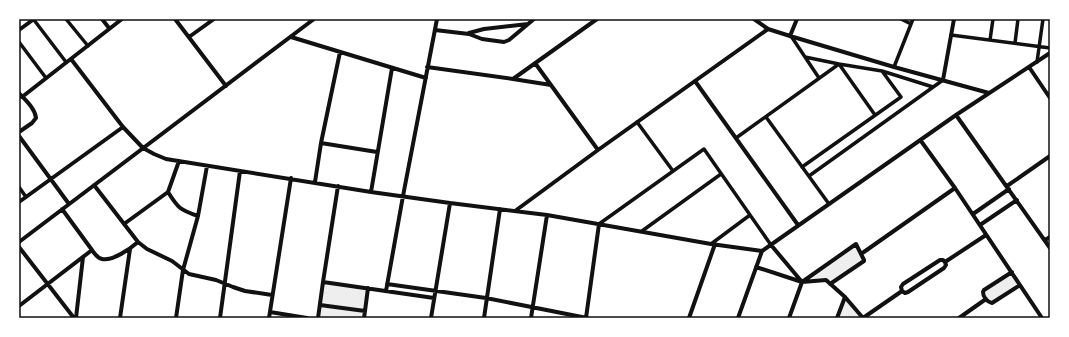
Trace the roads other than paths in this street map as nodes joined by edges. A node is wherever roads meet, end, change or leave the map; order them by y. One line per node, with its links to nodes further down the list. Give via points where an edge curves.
1 (34, 19): 23 (street); 40 (street)
2 (66, 19): 33 (street)
3 (102, 19): 21 (street)
4 (122, 19): 21 (street)
5 (175, 19): 28 (street)
6 (213, 19): 28 (street)
7 (313, 19): 29 (street)
8 (436, 19): 24 (street)
9 (534, 19): 19 (street)
10 (597, 19): 42 (street)
11 (754, 19): 22 (street)
12 (797, 19): 27 (street)
13 (901, 19): 20 (street)
14 (913, 19): 20 (street)
15 (954, 19): 26 (street)
16 (993, 19): 30 (street)
17 (1018, 19): 32 (street)
18 (1043, 19): 34 (street)
19 (528, 24): 25 (street, via 484,29); 25 (street, via 504,42)
20 (911, 24): 45 (street)
21 (109, 28): 33 (street)
22 (768, 29): 27 (street); 54 (street)
23 (19, 30)
24 (435, 30): 25 (street); 44 (street)
25 (469, 34)
26 (951, 35): 30 (street); 53 (street)
27 (790, 36): 38 (street); 45 (street)
28 (189, 37): 56 (street)
29 (291, 37): 36 (street); 56 (street)
30 (990, 40): 32 (street)
31 (19, 42): 49 (street)
32 (1015, 43): 34 (street)
33 (88, 46): 39 (street)
34 (1039, 47): 35 (street); 41 (street)
35 (1050, 48)
36 (340, 52): 47 (street); 71 (street)
37 (1050, 53): 41 (street)
38 (805, 56): 43 (street); 51 (street)
39 (71, 59): 40 (street); 66 (street)
40 (66, 62): 49 (street)
41 (1037, 62): 46 (street)
42 (535, 63): 52 (street); 55 (street)
43 (839, 64): 48 (street); 51 (street); 62 (street)
44 (427, 67): 50 (street); 52 (street)
45 (894, 67): 53 (street)
46 (1029, 67): 59 (street); 61 (street)
47 (392, 68): 50 (street); 74 (street)
48 (882, 71): 57 (street); 62 (street, via 901,97)
49 (46, 78): 60 (street)
50 (426, 78): 94 (street)
51 (819, 78): 64 (street)
52 (513, 79): 55 (street)
53 (943, 80): 57 (street); 59 (street)
54 (695, 81): 65 (street); 69 (street)
55 (551, 85): 73 (street)
56 (226, 86): 72 (street)
57 (933, 87): 83 (street)
58 (19, 93): 60 (street)
59 (989, 93): 63 (street)
60 (22, 97): 67 (street, via 36,118)
61 (1050, 98)
62 (876, 115): 79 (street)
63 (956, 115): 70 (street); 91 (street)
64 (766, 117): 69 (street); 79 (street)
65 (637, 122): 73 (street); 81 (street)
66 (123, 127): 72 (street); 85 (street)
67 (19, 132)
68 (19, 136): 85 (street)
69 (736, 138): 110 (street)
70 (921, 141): 90 (street); 100 (street)
71 (321, 143): 74 (street); 86 (street)
72 (143, 148): 76 (street, via 166,159); 87 (street)
73 (598, 150): 103 (street)
74 (377, 152): 93 (street)
75 (1048, 157): 77 (street); 91 (street)
76 (179, 161): 78 (street); 92 (street)
77 (1050, 163)
78 (208, 166): 80 (street); 107 (street)
79 (802, 167): 83 (street)
80 (240, 171): 84 (street); 133 (street)
81 (673, 171): 82 (street, via 704,149); 109 (street)
82 (721, 174): 106 (street); 112 (street)
83 (809, 176): 100 (street)
84 (290, 178): 86 (street); 142 (street)
85 (51, 179): 95 (street); 99 (street)
86 (314, 182): 88 (street)
87 (94, 185): 99 (street); 108 (street)
88 (338, 186): 93 (street); 131 (street)
89 (19, 187): 95 (street)
90 (955, 188): 104 (street); 125 (street)
91 (1008, 188): 96 (street); 104 (street)
92 (168, 192): 107 (street, via 184,212); 108 (street)
93 (371, 192): 94 (street)
94 (403, 196): 98 (street); 135 (street)
95 (26, 197): 97 (street)
96 (1017, 200): 111 (street); 115 (street)
97 (19, 202)
98 (450, 203): 101 (street); 139 (street)
99 (69, 204): 102 (street)
100 (829, 204): 110 (street)
101 (500, 209): 103 (street); 145 (street)
102 (62, 210): 116 (street); 123 (street)
103 (514, 211): 105 (street)
104 (973, 214): 111 (street)
105 (547, 215): 109 (street); 149 (street)
106 (750, 215): 118 (street); 119 (street)
107 (198, 216): 129 (street)
108 (124, 224): 117 (street)
109 (599, 224): 112 (street); 164 (street)
110 (798, 225): 119 (street)
111 (980, 225): 113 (street)
112 (642, 231): 118 (street)
113 (986, 235): 127 (street); 130 (street)
114 (1050, 237): 115 (street)
115 (1045, 240): 122 (street)
116 (19, 242)
117 (138, 242): 121 (street); 129 (street)
118 (713, 244): 124 (street); 165 (street)
119 (771, 245): 124 (street); 132 (street)
120 (19, 247): 134 (street)
121 (130, 248): 123 (street, via 123,253 102,259); 154 (street)
122 (1050, 248)
123 (92, 250): 126 (street)
124 (762, 251): 128 (street)
125 (861, 254): 132 (street, via 854,244); 136 (street, via 864,261)
126 (83, 257): 134 (street); 153 (street)
127 (945, 262): 141 (street, via 944,268 908,292); 141 (street, via 940,260 909,280 902,286)
128 (756, 267): 132 (street); 166 (street)
129 (183, 270): 133 (street, via 195,276); 155 (street)
130 (1012, 272): 137 (street); 146 (street, via 984,290 982,294)
131 (323, 282): 138 (street); 147 (street)
132 (802, 282): 136 (street, via 825,280); 167 (street)
133 (225, 283): 142 (street, via 233,288); 156 (street)
134 (48, 284): 148 (street); 153 (street)
135 (388, 284): 139 (street); 140 (street)
136 (830, 284): 143 (street)
137 (1020, 285): 146 (street, via 992,303); 171 (street)
138 (368, 288): 140 (street); 151 (street)
139 (435, 290): 144 (street); 145 (street)
140 (386, 291): 144 (street)
141 (902, 291): 169 (street)
142 (272, 295): 150 (street)
143 (845, 297): 168 (street); 169 (street)
144 (434, 298): 161 (street)
145 (486, 298): 149 (street); 162 (street)
146 (986, 299): 170 (street)
147 (320, 305): 151 (street); 159 (street)
148 (19, 306)
149 (533, 308): 152 (street); 163 (street)
150 (270, 312): 157 (street); 158 (street)
151 (365, 312): 160 (street)
152 (577, 317): 164 (street)
153 (75, 318)
154 (120, 318)
155 (176, 318)
156 (220, 318)
157 (269, 318)
158 (307, 318)
159 (318, 318)
160 (364, 318)
161 (431, 318)
162 (484, 318)
163 (531, 318)
164 (587, 318)
165 (689, 318)
166 (738, 318)
167 (789, 318)
168 (837, 318)
169 (863, 318)
170 (959, 318)
171 (1042, 318)

